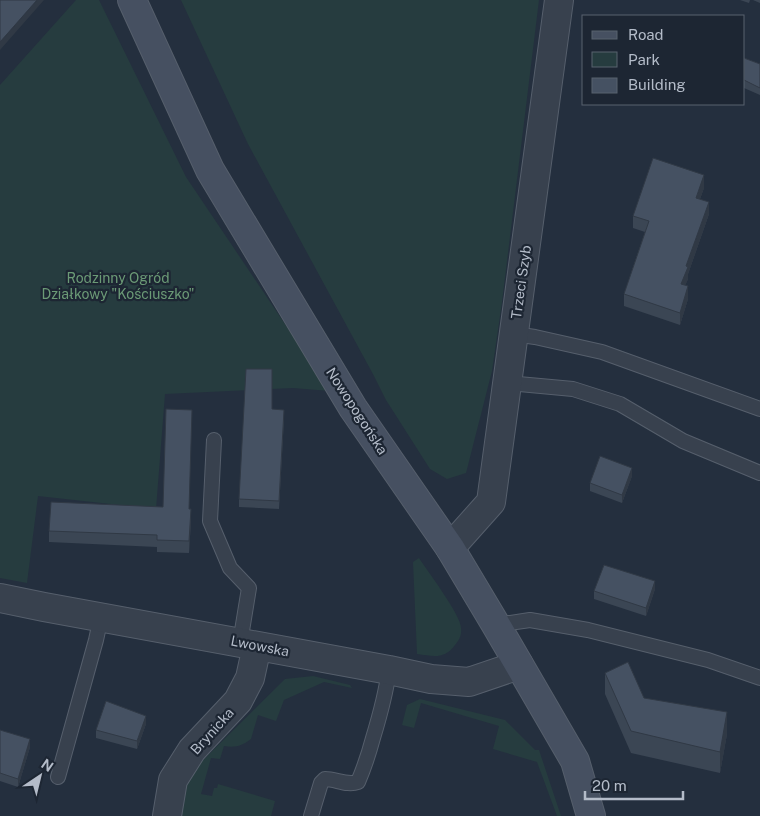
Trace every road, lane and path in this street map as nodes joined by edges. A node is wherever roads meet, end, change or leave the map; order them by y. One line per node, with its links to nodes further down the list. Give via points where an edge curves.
1 (132, 0): 8 (street, Nowopogońska, via 210,170 352,408)
2 (559, 0): 3 (street, Trzeci Szyb)
3 (514, 334): 4 (street, Trzeci Szyb); 5 (lane, via 602,352)
4 (507, 382): 7 (lane, via 573,389 620,404 683,441); 8 (street, Trzeci Szyb, via 491,502)
5 (760, 408)
6 (214, 440): 12 (lane, via 210,521 230,568 249,588)
7 (760, 473)
8 (450, 548): 11 (street, Nowopogońska)
9 (0, 598): 10 (street, Lwowska)
10 (100, 617): 12 (street, Lwowska); 16 (lane)
11 (496, 625): 13 (street, Nowopogońska); 15 (lane, via 530,620 588,630 708,660)
12 (249, 644): 14 (street, Lwowska); 17 (street, Brynicka, via 250,678 238,701 192,750 173,780)
13 (519, 665): 14 (street, Lwowska, via 470,682 431,679); 19 (street, Nowopogońska, via 574,761)
14 (390, 670): 18 (lane, via 379,718 358,782 352,784 325,779)
15 (760, 678)
16 (58, 777)
17 (167, 816)
18 (310, 816)
19 (591, 816)

